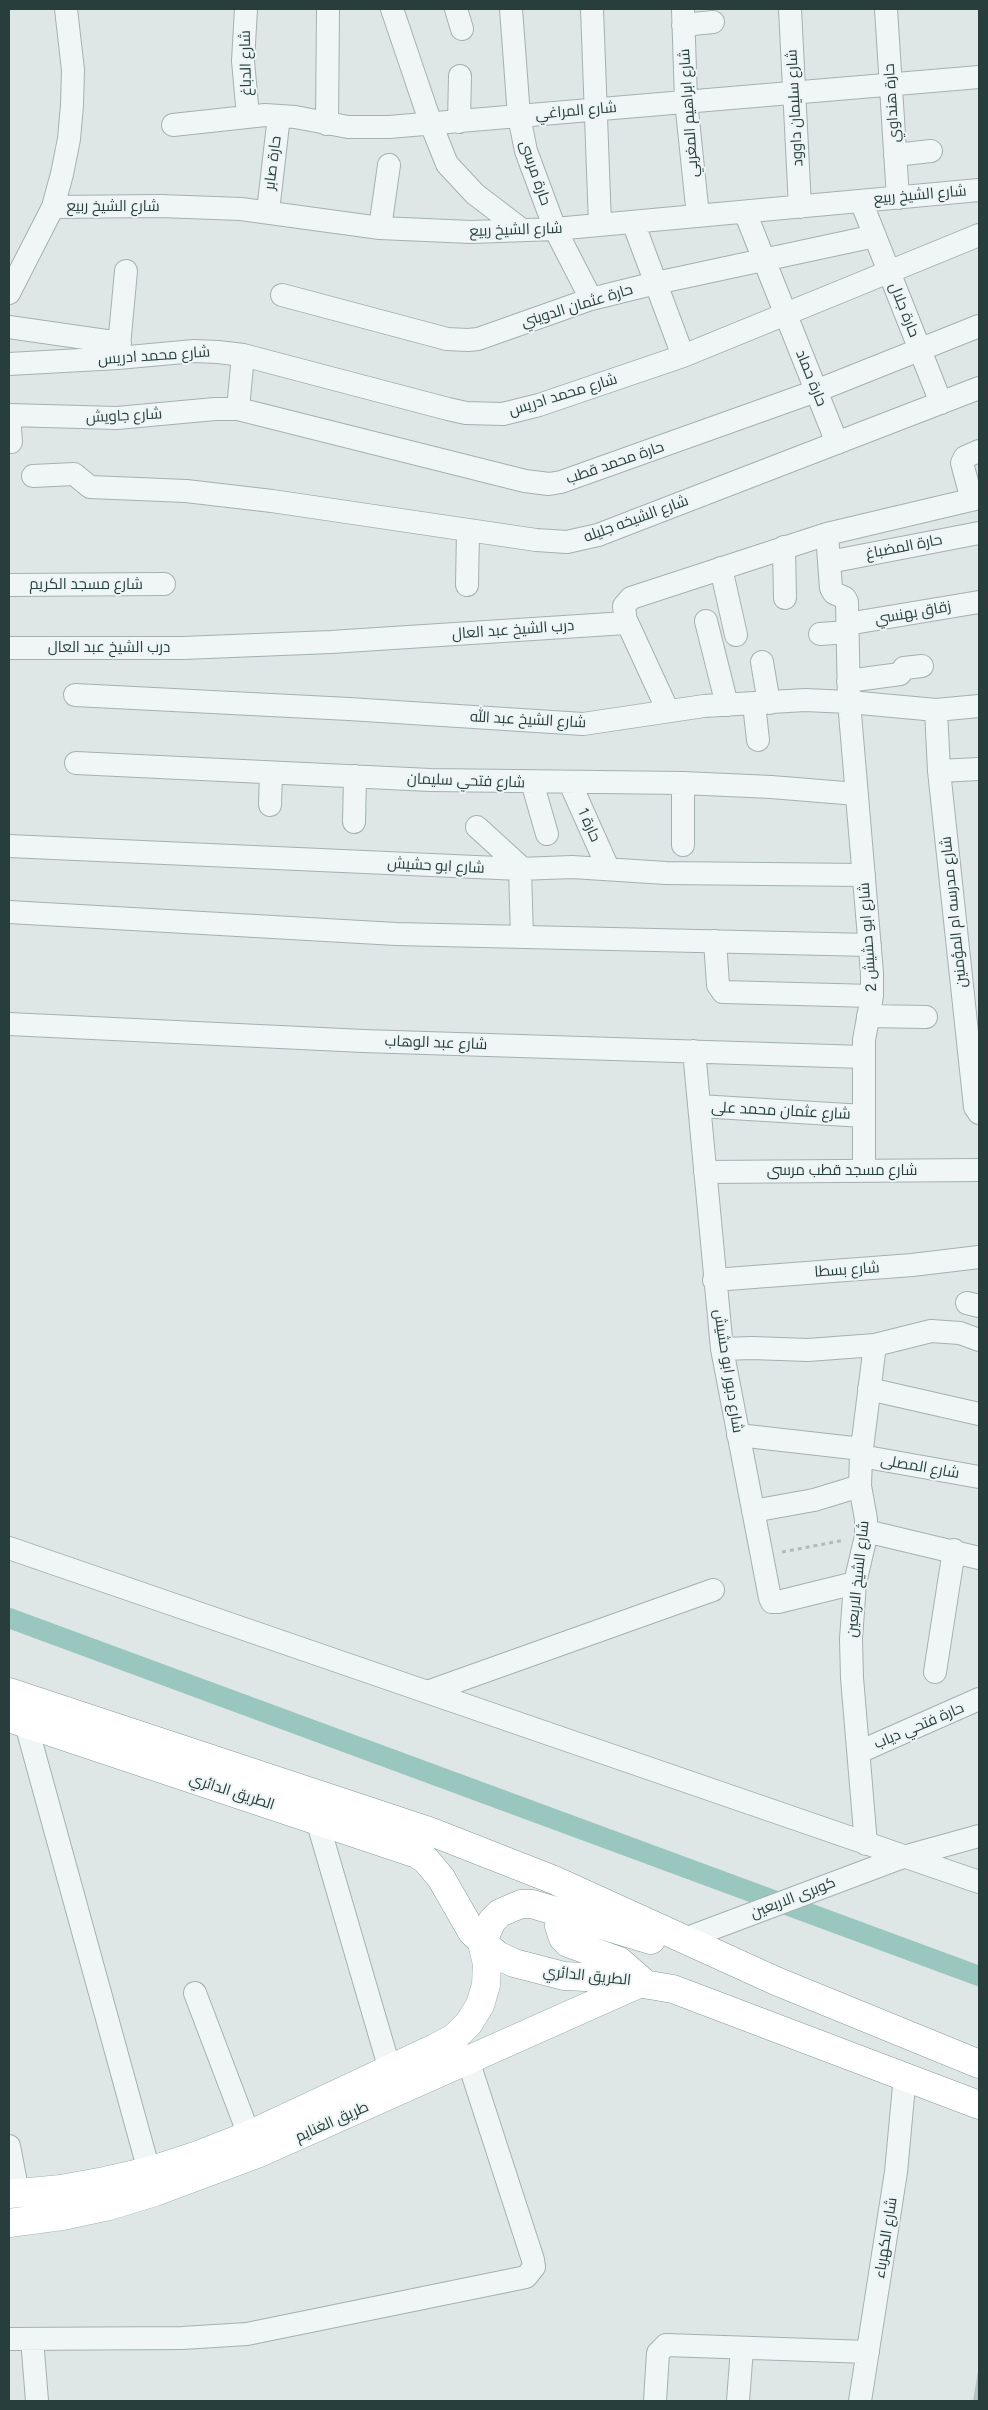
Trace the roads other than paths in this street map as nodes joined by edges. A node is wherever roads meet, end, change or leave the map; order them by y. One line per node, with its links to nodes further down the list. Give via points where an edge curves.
1 (66, 9): 30 (street, via 73,70 72,105 69,139)
2 (246, 9): 17 (street, شارع الدباغ, via 243,61)
3 (328, 9): 21 (street)
4 (392, 9): 22 (street)
5 (511, 9): 19 (street, حارة مرسى)
6 (592, 9): 16 (street)
7 (790, 9): 14 (street, شارع سليمان داوود)
8 (886, 9): 13 (street, حارة هنداوي)
9 (683, 17): 10 (street); 15 (street, شارع ابراهيم المغربي)
10 (713, 22)
11 (460, 76): 20 (street)
12 (979, 77): 13 (street, شارع المراغي)
13 (890, 84): 14 (street, شارع المراغي); 25 (street, حارة هنداوي)
14 (794, 92): 15 (street, شارع المراغي); 31 (street, شارع سليمان داوود)
15 (686, 101): 16 (street, شارع المراغي); 34 (street, شارع ابراهيم المغربي)
16 (595, 110): 19 (street, شارع المراغي); 36 (street)
17 (248, 116): 18 (street, شارع المراغي); 23 (street, شارع المراغي)
18 (279, 116): 21 (street, شارع المراغي); 32 (street, حارة صابر)
19 (518, 116): 20 (street, شارع المراغي); 38 (street, حارة مرسى, via 526,150)
20 (459, 122): 22 (street, شارع المراغي)
21 (327, 124): 22 (street, شارع المراغي, via 369,128)
22 (431, 124): 39 (street, via 447,164 455,174 475,194)
23 (173, 125)
24 (931, 151): 25 (street)
25 (896, 155): 28 (street, حارة هنداوي)
26 (389, 164): 37 (street)
27 (965, 186): 28 (street, شارع الشيخ ربيع)
28 (898, 198): 29 (street, شارع الشيخ ربيع)
29 (861, 201): 31 (street, شارع الشيخ ربيع); 41 (street, حارة جلال)
30 (53, 207): 32 (street, شارع الشيخ ربيع, via 160,206); 46 (street)
31 (800, 207): 33 (street, شارع الشيخ ربيع)
32 (268, 211): 37 (street, شارع الشيخ ربيع)
33 (746, 212): 34 (street, شارع الشيخ ربيع); 42 (street, حارة حماد)
34 (698, 216): 35 (street, شارع الشيخ ربيع)
35 (633, 222): 36 (street, شارع الشيخ ربيع); 45 (street)
36 (600, 224): 38 (street, شارع الشيخ ربيع)
37 (380, 228): 39 (street, شارع الشيخ ربيع, via 471,232)
38 (555, 229): 39 (street, شارع الشيخ ربيع); 48 (street, حارة مرسى)
39 (522, 230)
40 (979, 235): 44 (street, شارع محمد ادريس)
41 (875, 236): 42 (street, حارة عثمان الدويني); 44 (street, حارة جلال)
42 (764, 259): 45 (street, حارة عثمان الدويني); 49 (street, حارة حماد)
43 (126, 271): 53 (street)
44 (889, 271): 49 (street, شارع محمد ادريس); 52 (street, حارة جلال)
45 (656, 282): 48 (street, حارة عثمان الدويني); 55 (street)
46 (9, 293)
47 (282, 295): 48 (street, حارة عثمان الدويني, via 457,340 478,339)
48 (591, 299)
49 (786, 314): 55 (street, شارع محمد ادريس); 58 (street, حارة حماد)
50 (979, 326): 52 (street, حارة محمد قطب)
51 (9, 327): 53 (street)
52 (920, 350): 58 (street, حارة محمد قطب); 59 (street, حارة جلال)
53 (119, 351): 54 (street, شارع محمد ادريس); 56 (street, شارع محمد ادريس)
54 (243, 355): 55 (street, شارع محمد ادريس, via 448,409 485,414 521,410); 60 (street)
55 (683, 356)
56 (9, 364)
57 (979, 388): 59 (street, شارع الشيخه جليله)
58 (816, 391): 60 (street, حارة محمد قطب, via 572,480 549,484 525,481); 63 (street, حارة حماد)
59 (941, 403): 63 (street, شارع الشيخه جليله)
60 (238, 409): 61 (street, شارع جاويش, via 117,418)
61 (9, 415): 62 (street)
62 (11, 442)
63 (837, 443): 67 (street, شارع الشيخه جليله, via 583,540 552,542)
64 (979, 451): 66 (street, via 965,457 962,463)
65 (34, 476): 67 (street, شارع الشيخه جليله, via 74,474 90,488 186,491)
66 (975, 499): 69 (street)
67 (468, 530): 75 (street)
68 (979, 532): 71 (street, حارة المضباغ)
69 (827, 534): 70 (street); 71 (street)
70 (784, 547): 72 (street); 76 (street)
71 (829, 562): 80 (street, شارع ابو حشيش 2, via 832,590 846,600)
72 (721, 568): 79 (street, via 628,600 624,606); 82 (street)
73 (164, 584): 74 (street, شارع مسجد الكريم)
74 (9, 585)
75 (467, 585)
76 (785, 598)
77 (979, 602): 80 (street, زقاق بهنسي)
78 (706, 621): 89 (street)
79 (627, 622): 83 (street, درب الشيخ عبد العال, via 183,648); 92 (street)
80 (847, 628): 81 (street, زقاق بهنسي); 86 (street, شارع ابو حشيش 2)
81 (820, 634)
82 (736, 635)
83 (9, 648)
84 (762, 662): 88 (street)
85 (915, 663): 86 (street, via 900,674)
86 (849, 692): 88 (street, شارع الشيخ عبد الله); 91 (street, شارع الشيخ عبد الله); 102 (street, شارع ابو حشيش 2)
87 (75, 694): 92 (street, شارع الشيخ عبد الله, via 583,724)
88 (762, 703): 89 (street, شارع الشيخ عبد الله); 93 (street)
89 (727, 705): 92 (street, شارع الشيخ عبد الله)
90 (979, 706): 91 (street, شارع الشيخ عبد الله)
91 (936, 710): 96 (street, شارع مدرسه ام المؤمنين)
92 (668, 711)
93 (758, 740)
94 (76, 764): 97 (street, شارع فتحي سليمان)
95 (979, 769): 96 (street)
96 (939, 771): 116 (street, شارع مدرسه ام المؤمنين)
97 (271, 773): 98 (street, شارع فتحي سليمان); 103 (street)
98 (355, 776): 99 (street, شارع فتحي سليمان); 104 (street)
99 (532, 782): 100 (street, شارع فتحي سليمان); 106 (street)
100 (570, 783): 101 (street, شارع فتحي سليمان); 109 (street, حارة 1)
101 (684, 784): 102 (street, شارع فتحي سليمان); 108 (street)
102 (857, 794): 111 (street, شارع ابو حشيش 2)
103 (270, 805)
104 (354, 822)
105 (477, 827): 110 (street)
106 (547, 834)
107 (9, 846): 110 (street, شارع ابو حشيش)
108 (683, 846)
109 (608, 868): 110 (street, شارع ابو حشيش); 111 (street, شارع ابو حشيش, via 666,873)
110 (522, 869): 113 (street)
111 (864, 876): 115 (street, شارع ابو حشيش 2)
112 (9, 912): 113 (street, via 396,934)
113 (522, 937): 114 (street)
114 (715, 941): 115 (street); 117 (street, via 718,985 722,992)
115 (870, 944): 117 (street, شارع ابو حشيش 2)
116 (971, 993): 123 (street, شارع مدرسه ام المؤمنين, via 975,1107)
117 (870, 1006): 118 (street); 121 (street, شارع ابو حشيش 2, via 864,1031)
118 (926, 1017)
119 (9, 1024): 120 (street, شارع عبد الوهاب)
120 (694, 1051): 121 (street, شارع عبد الوهاب); 122 (street, شارع دبور ابو حشيش)
121 (864, 1057): 124 (street, شارع ابو حشيش 2)
122 (699, 1106): 124 (street, شارع عثمان محمد على); 127 (street, شارع دبور ابو حشيش)
123 (979, 1113)
124 (864, 1116): 126 (street, شارع ابو حشيش 2)
125 (979, 1170): 126 (street, شارع مسجد قطب مرسى)
126 (864, 1171): 127 (street, شارع مسجد قطب مرسى)
127 (705, 1172): 129 (street, شارع دبور ابو حشيش)
128 (979, 1257): 129 (street, شارع بسطا)
129 (714, 1280): 132 (street, شارع دبور ابو حشيش)
130 (979, 1340): 131 (street, via 960,1333 931,1331)
131 (875, 1345): 132 (street, via 808,1350); 133 (street, شارع الشيخ الاربعين)
132 (722, 1349): 135 (street, شارع دبور ابو حشيش)
133 (870, 1390): 134 (street); 136 (street, شارع الشيخ الاربعين)
134 (979, 1414)
135 (738, 1435): 136 (street, شارع المصلى); 139 (street, شارع دبور ابو حشيش)
136 (862, 1453): 137 (street, شارع المصلى); 138 (street, شارع الشيخ الاربعين)
137 (979, 1477)
138 (860, 1486): 139 (street, via 814,1500); 140 (street, شارع الشيخ الاربعين)
139 (753, 1511): 144 (street, شارع دبور ابو حشيش, via 772,1602)
140 (866, 1533): 142 (street); 144 (street, شارع الشيخ الاربعين)
141 (9, 1548): 148 (street)
142 (954, 1550): 143 (street); 146 (street)
143 (979, 1558)
144 (855, 1582): 151 (street, شارع الشيخ الاربعين, via 852,1678)
145 (713, 1590): 148 (street)
146 (935, 1672)
147 (9, 1692): 158 (main road, الطريق الدائري, via 429,1831 554,1880)
148 (427, 1692): 154 (street)
149 (979, 1700): 151 (street, حارة فتحي دياب)
150 (18, 1721): 152 (main road, الطريق الدائري); 169 (street)
151 (859, 1752): 154 (street, شارع الشيخ الاربعين)
152 (317, 1820): 159 (main road, الطريق الدائري, via 407,1849 426,1860); 164 (street)
153 (979, 1836): 155 (street, كوبرى الاربعين)
154 (866, 1844): 155 (street)
155 (903, 1857): 156 (street); 158 (street, كوبرى الاربعين)
156 (979, 1882)
157 (562, 1912): 158 (main road, via 650,1940); 159 (main road, via 532,1904 510,1908 492,1921); 160 (main road, via 559,1926 568,1943 619,1961)
158 (682, 1940): 163 (main road, الطريق الدائري)
159 (482, 1943): 160 (main road, الطريق الدائري, via 497,1955 532,1969 564,1976); 164 (main road, طريق الغنايم, via 487,1964 486,1985 480,2005 469,2023 454,2038)
160 (643, 1982): 162 (main road, طريق الغنايم); 165 (main road, الطريق الدائري, via 681,1991)
161 (195, 1993): 167 (street)
162 (468, 2060): 171 (main road, طريق الغنايم, via 302,2135 155,2192 62,2216); 172 (street, via 533,2260 534,2267 526,2277 246,2334 182,2338)
163 (979, 2064)
164 (390, 2070): 167 (main road, طريق الغنايم)
165 (905, 2075): 166 (main road, الطريق الدائري); 175 (street, شارع الكهرباء, via 896,2172)
166 (979, 2105)
167 (249, 2135): 169 (main road, طريق الغنايم)
168 (9, 2146): 170 (street)
169 (149, 2171): 170 (main road, طريق الغنايم, via 70,2187)
170 (13, 2194)
171 (9, 2223)
172 (32, 2339): 173 (street); 176 (street)
173 (9, 2340)
174 (742, 2348): 175 (street); 177 (street, via 666,2345 658,2353); 178 (street)
175 (868, 2352): 179 (street, شارع الكهرباء)
176 (36, 2401)
177 (655, 2401)
178 (738, 2401)
179 (860, 2401)

